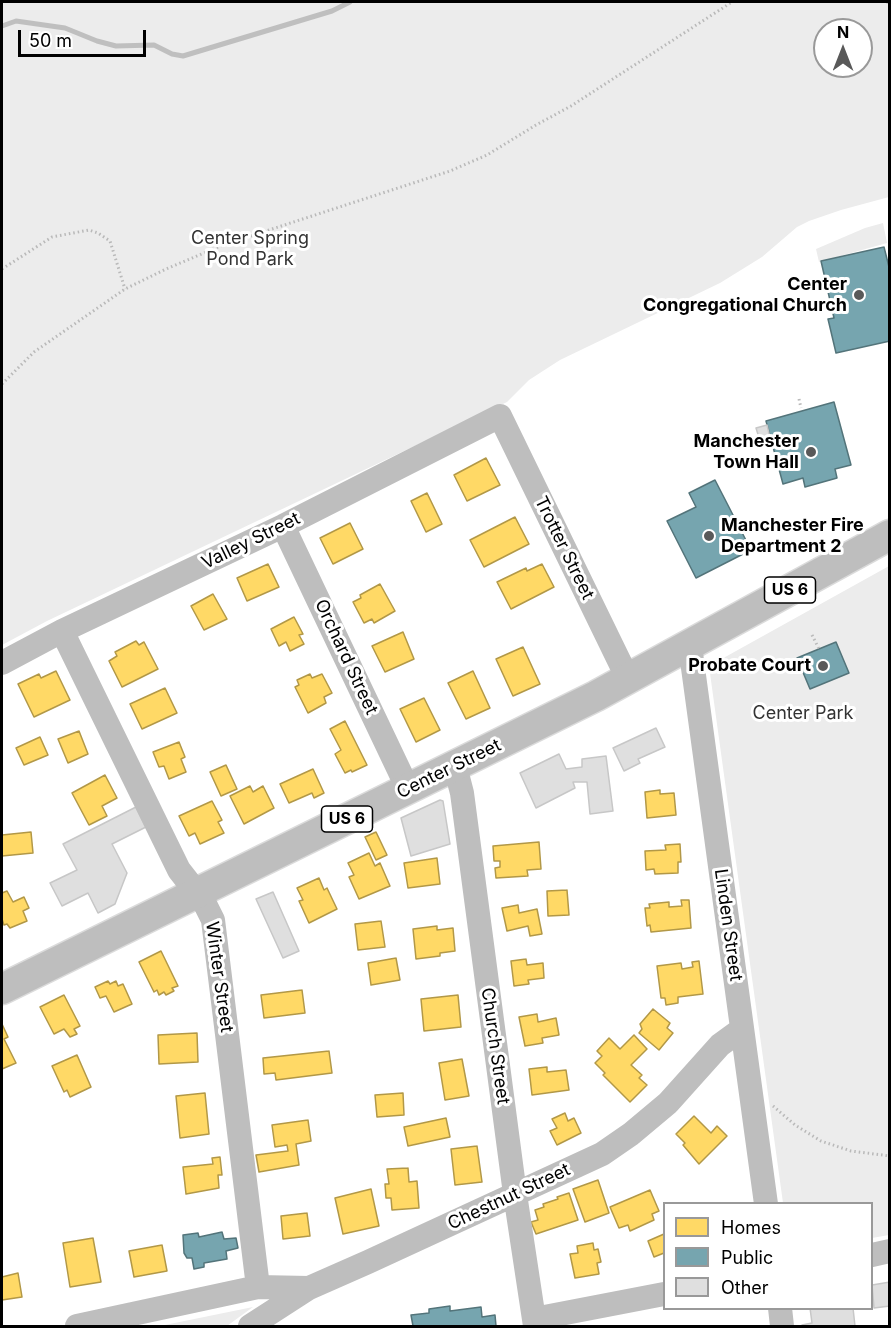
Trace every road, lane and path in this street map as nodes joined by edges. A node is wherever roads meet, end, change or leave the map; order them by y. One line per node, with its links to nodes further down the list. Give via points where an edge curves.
1 (732, 2): 3 (path, via 487,155 450,171 223,245)
2 (2, 269): 3 (path, via 52,237 89,230 110,241)
3 (125, 289): 4 (path, via 34,352)
4 (2, 384)
5 (799, 399): 6 (path)
6 (801, 408)
7 (500, 416): 8 (street, Valley Street); 15 (street, Trotter Street)
8 (283, 526): 10 (street, Valley Street); 17 (street, Orchard Street)
9 (890, 535): 12 (main road, Center Street / US 6)
10 (62, 631): 14 (street, Valley Street); 18 (street, Winter Street, via 179,870)
11 (812, 635): 13 (path)
12 (690, 645): 15 (main road, Center Street / US 6); 20 (street, Linden Street)
13 (819, 649)
14 (2, 663)
15 (628, 680): 16 (main road, Center Street / US 6)
16 (455, 766): 17 (main road, Center Street / US 6); 23 (street, Church Street, via 462,794)
17 (408, 789): 18 (main road, Center Street / US 6)
18 (197, 893): 19 (main road, Center Street / US 6); 27 (street, Winter Street, via 213,920)
19 (2, 989)
20 (742, 1029): 23 (street, Chestnut Street, via 720,1045 668,1103 631,1134 602,1154); 24 (street, Linden Street)
21 (765, 1100): 22 (path, via 821,1141 851,1151)
22 (890, 1156)
23 (515, 1194): 28 (street, Chestnut Street); 32 (street, Church Street)
24 (766, 1202)
25 (890, 1251): 26 (street)
26 (873, 1254)
27 (258, 1287): 28 (street); 31 (street)
28 (309, 1287): 34 (street, Chestnut Street)
29 (663, 1294): 32 (street)
30 (780, 1310): 35 (street)
31 (123, 1322): 33 (street)
32 (535, 1323)
33 (77, 1326)
34 (250, 1326)
35 (782, 1326)

